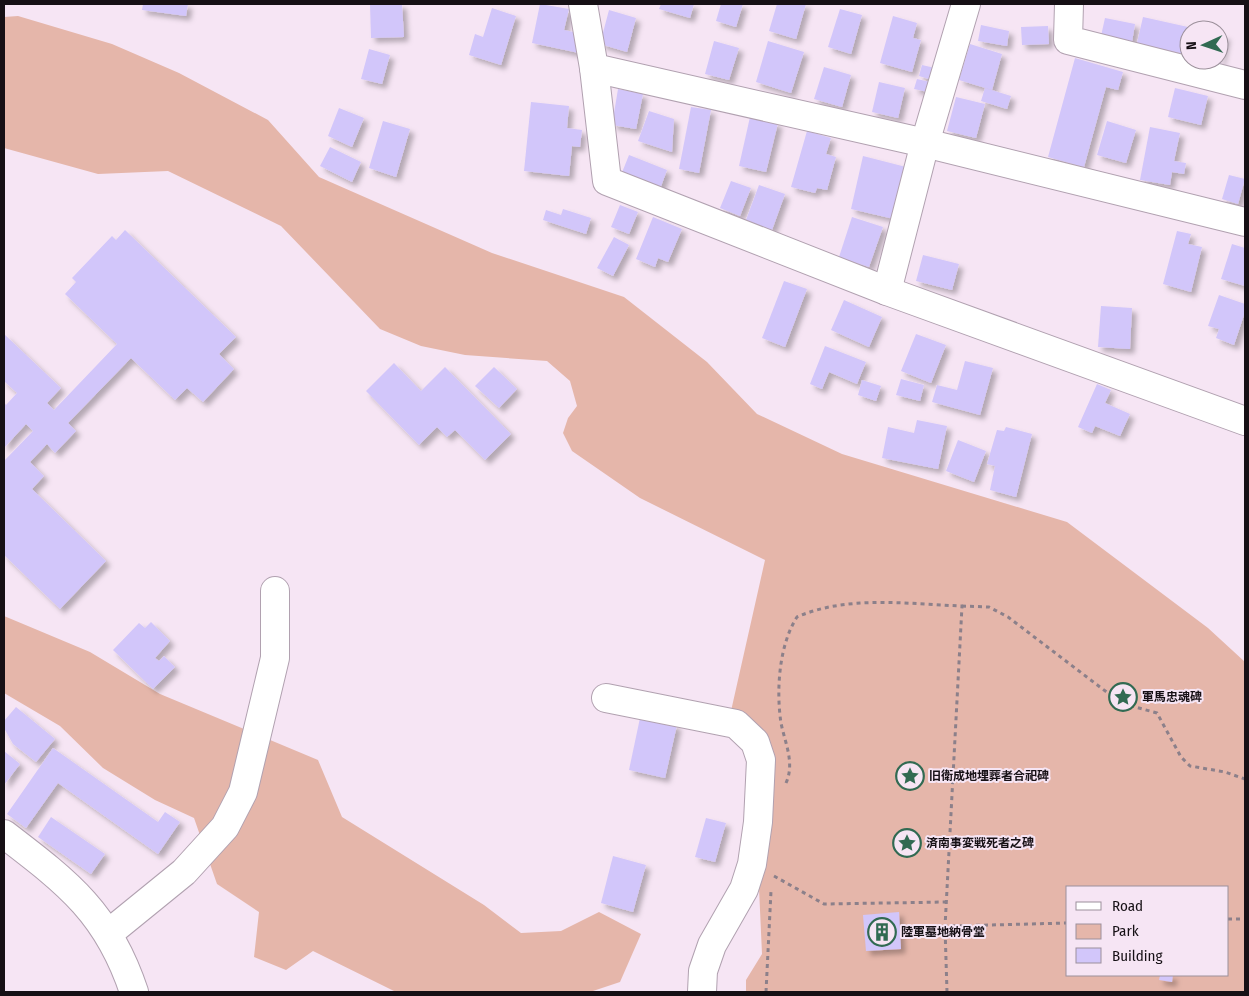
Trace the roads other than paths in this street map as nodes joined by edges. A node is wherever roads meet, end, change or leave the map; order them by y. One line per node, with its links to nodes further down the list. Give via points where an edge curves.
1 (583, 4): 4 (street)
2 (966, 4): 6 (street)
3 (1069, 4): 5 (street, via 1068,40)
4 (594, 68): 6 (street); 8 (street, via 607,181)
5 (1245, 85)
6 (925, 144): 7 (street); 8 (street)
7 (1245, 222)
8 (887, 291): 9 (street)
9 (1245, 421)
10 (275, 591): 13 (street, via 275,658 243,792 225,827 184,872)
11 (606, 698): 15 (street, via 736,724 755,742 761,760 752,864 744,889 712,945 703,971)
12 (4, 834): 13 (street, via 81,896)
13 (109, 933): 14 (street)
14 (134, 992)
15 (702, 992)

